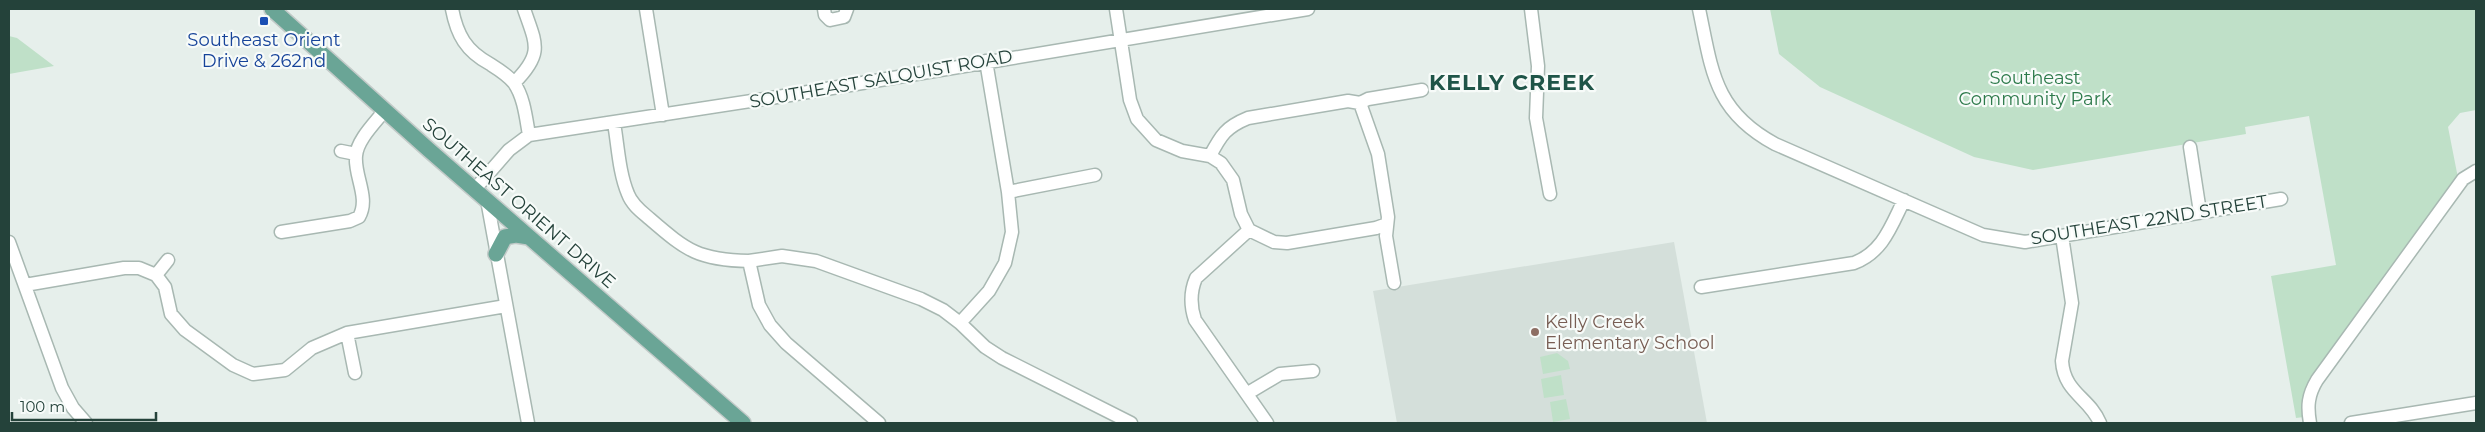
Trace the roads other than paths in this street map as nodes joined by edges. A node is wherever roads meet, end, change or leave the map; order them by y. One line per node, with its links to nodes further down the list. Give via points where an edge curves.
1 (272, 9): 16 (main road, SOUTHEAST ORIENT DRIVE)
2 (452, 9): 13 (street, via 460,37 470,51)
3 (524, 9): 13 (street, via 532,25 535,50 527,70)
4 (646, 9): 17 (street)
5 (824, 9): 6 (street, via 830,20 844,17)
6 (847, 9)
7 (1116, 9): 11 (street)
8 (1308, 9): 11 (street, SOUTHEAST SALQUIST ROAD)
9 (1531, 9): 28 (street, via 1538,66 1536,118)
10 (1700, 9): 31 (street, SOUTHEAST 22ND STREET, via 1715,82 1727,104 1744,122 1775,144)
11 (1120, 39): 12 (street, SOUTHEAST SALQUIST ROAD); 23 (street, via 1130,100 1146,131 1169,147)
12 (986, 61): 17 (street, SOUTHEAST SALQUIST ROAD); 27 (street)
13 (514, 83): 19 (street, via 523,103)
14 (1422, 90): 15 (street)
15 (1360, 103): 23 (street, via 1348,101 1248,118 1233,124 1222,134); 33 (street, via 1378,154)
16 (385, 110): 22 (street); 26 (main road, SOUTHEAST ORIENT DRIVE)
17 (663, 115): 18 (street, SOUTHEAST SALQUIST ROAD)
18 (614, 123): 19 (street, SOUTHEAST SALQUIST ROAD); 41 (street, via 625,185 634,206 680,245 703,256)
19 (529, 135): 26 (street, SOUTHEAST SALQUIST ROAD, via 509,150)
20 (2190, 146): 32 (street)
21 (341, 151): 22 (street)
22 (356, 154): 35 (street, via 363,202 359,217)
23 (1210, 156): 34 (street, via 1230,173 1241,214)
24 (2476, 172): 60 (street, via 2463,179 2317,380 2308,400)
25 (1095, 175): 27 (street)
26 (475, 189): 30 (main road, SOUTHEAST ORIENT DRIVE)
27 (1008, 192): 47 (street, via 1012,232 1006,263 990,291)
28 (1550, 194)
29 (2280, 199): 32 (street, SOUTHEAST 22ND STREET)
30 (487, 200): 37 (main road, SOUTHEAST ORIENT DRIVE); 39 (street)
31 (1904, 200): 36 (street, SOUTHEAST 22ND STREET, via 1984,236 2025,242); 45 (street, via 1882,243 1865,259)
32 (2200, 212): 36 (street, SOUTHEAST 22ND STREET)
33 (1387, 224): 34 (street, via 1287,243 1274,242); 43 (street)
34 (1249, 230): 51 (street, via 1196,278 1191,300 1195,320)
35 (282, 232)
36 (2062, 236): 59 (street, via 2072,303 2062,370 2074,393 2096,414)
37 (529, 237): 39 (main road, via 505,237); 55 (main road, SOUTHEAST ORIENT DRIVE)
38 (9, 242): 44 (street)
39 (496, 254): 46 (street)
40 (168, 260): 42 (street)
41 (749, 261): 47 (street, via 782,256 816,261 921,299); 56 (street, via 759,305 770,325 786,343)
42 (156, 275): 44 (street, via 140,268 124,268); 48 (street, via 165,287 171,314 185,330 233,365 253,374 284,370 312,348)
43 (1394, 283)
44 (25, 285): 53 (street, via 62,388 72,408)
45 (1701, 287)
46 (506, 306): 48 (street); 54 (street)
47 (960, 323): 57 (street, via 976,340 1002,358)
48 (347, 333): 50 (street)
49 (1313, 371): 51 (street, via 1280,374)
50 (355, 373)
51 (1248, 393): 58 (street)
52 (2476, 403): 61 (street)
53 (86, 423)
54 (528, 423)
55 (743, 423)
56 (879, 423)
57 (1132, 423)
58 (1267, 423)
59 (2100, 423)
60 (2310, 423)
61 (2351, 423)

